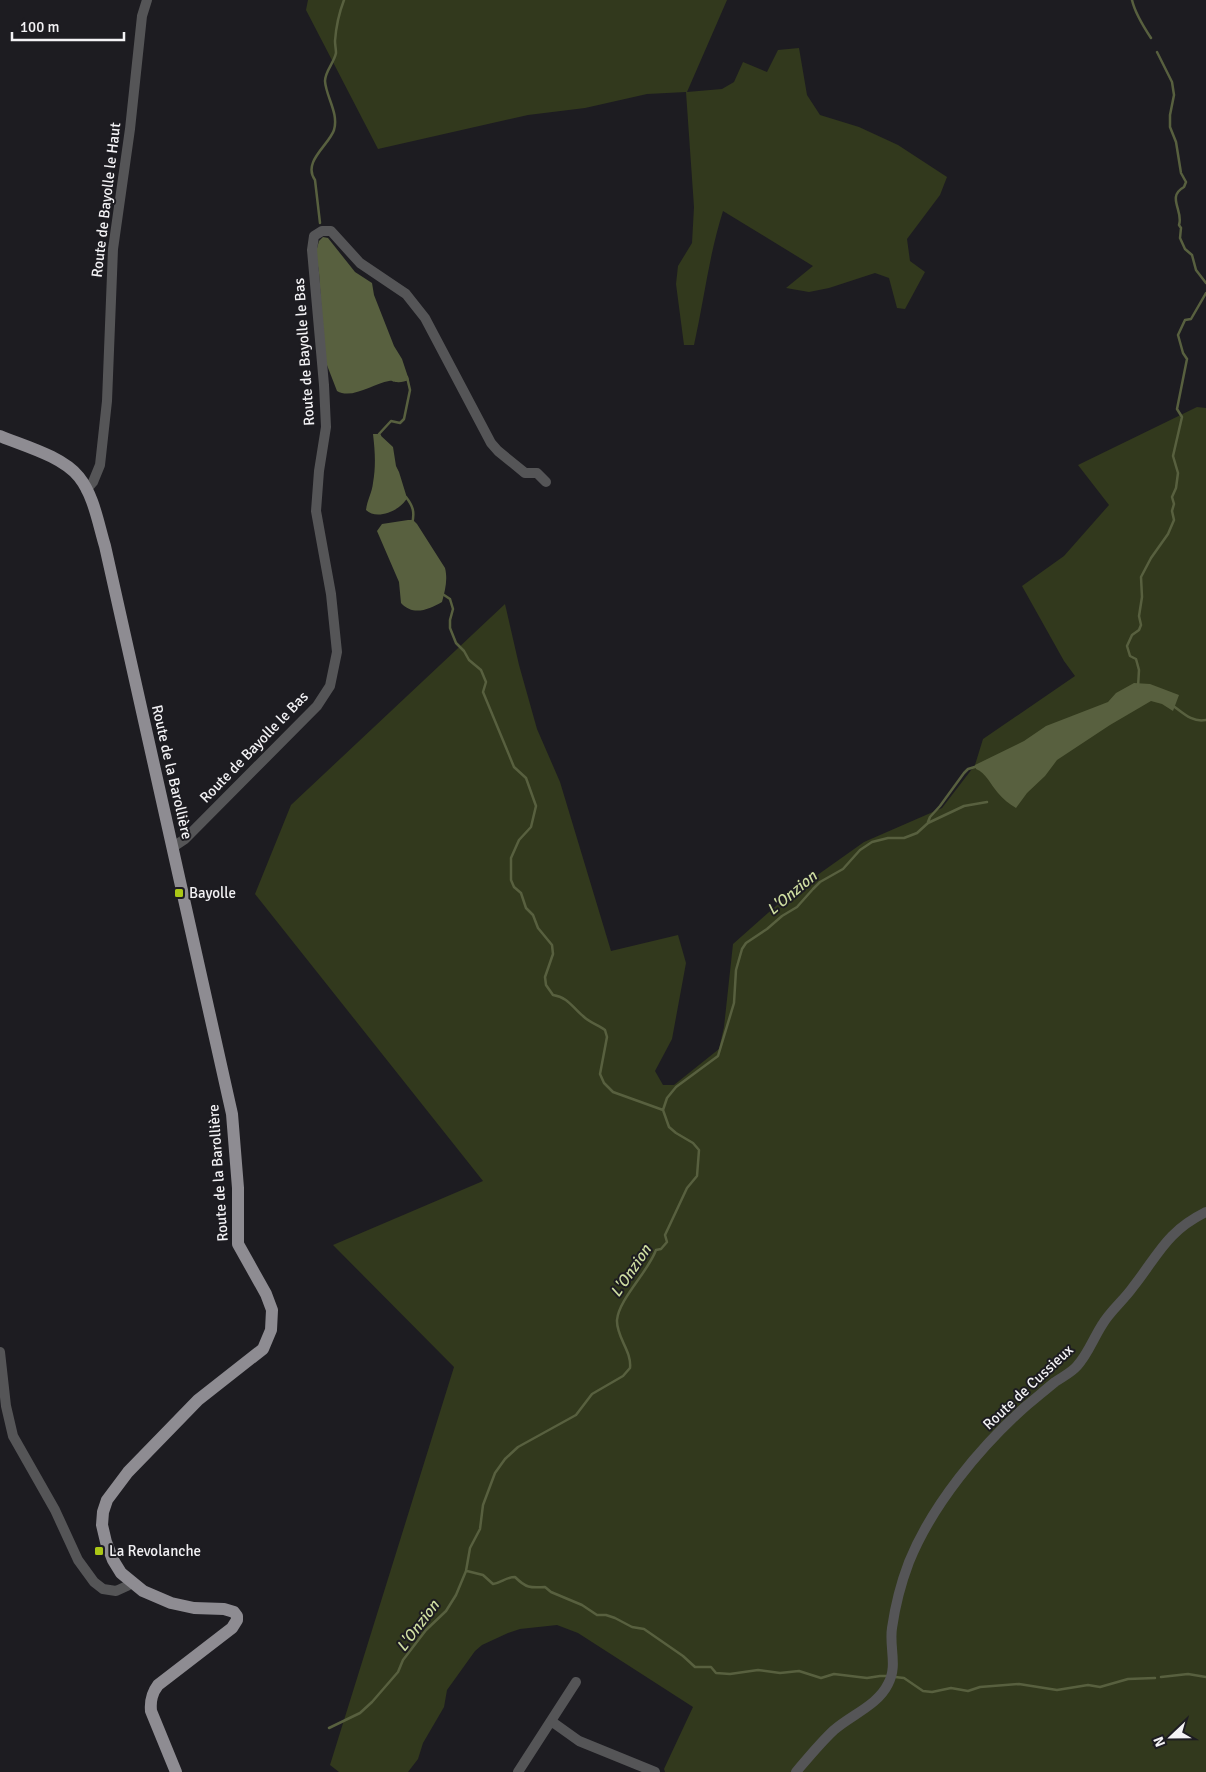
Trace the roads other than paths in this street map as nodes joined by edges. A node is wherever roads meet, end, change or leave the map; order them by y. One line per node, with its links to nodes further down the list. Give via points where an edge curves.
1 (146, 0): 4 (street, Route de Bayolle le Haut, via 113,249 107,401 100,465)
2 (0, 436): 4 (main road, Route de la Barollière, via 59,460 78,476)
3 (546, 482): 5 (street, Route de Bayolle le Bas, via 537,473 525,473 491,443 425,318 406,294 360,262 332,231 322,231 314,236 312,250 326,427 316,511 331,594 337,652 330,686 317,706 185,839)
4 (86, 490): 5 (main road, Route de la Barollière, via 105,546)
5 (173, 847): 8 (main road, Route de la Barollière, via 232,1114 238,1188 238,1244 266,1294 272,1310 271,1330 263,1349 198,1400 128,1472 107,1500 102,1525 106,1542 121,1573)
6 (1206, 1212): 14 (street, Route de Cussieux, via 1178,1229 1164,1244 1102,1325 1077,1366 1004,1427 947,1496 909,1563 892,1628 893,1662 889,1684 872,1703 834,1731)
7 (0, 1352): 8 (street, via 13,1436 55,1510 78,1560 103,1589 116,1591)
8 (131, 1582): 11 (main road, Route de la Barollière, via 171,1603 194,1608 224,1608 237,1616 232,1628 153,1692 151,1711)
9 (576, 1682): 10 (street)
10 (551, 1721): 12 (street); 13 (street, via 580,1741)
11 (176, 1772)
12 (518, 1772)
13 (655, 1772)
14 (796, 1772)

